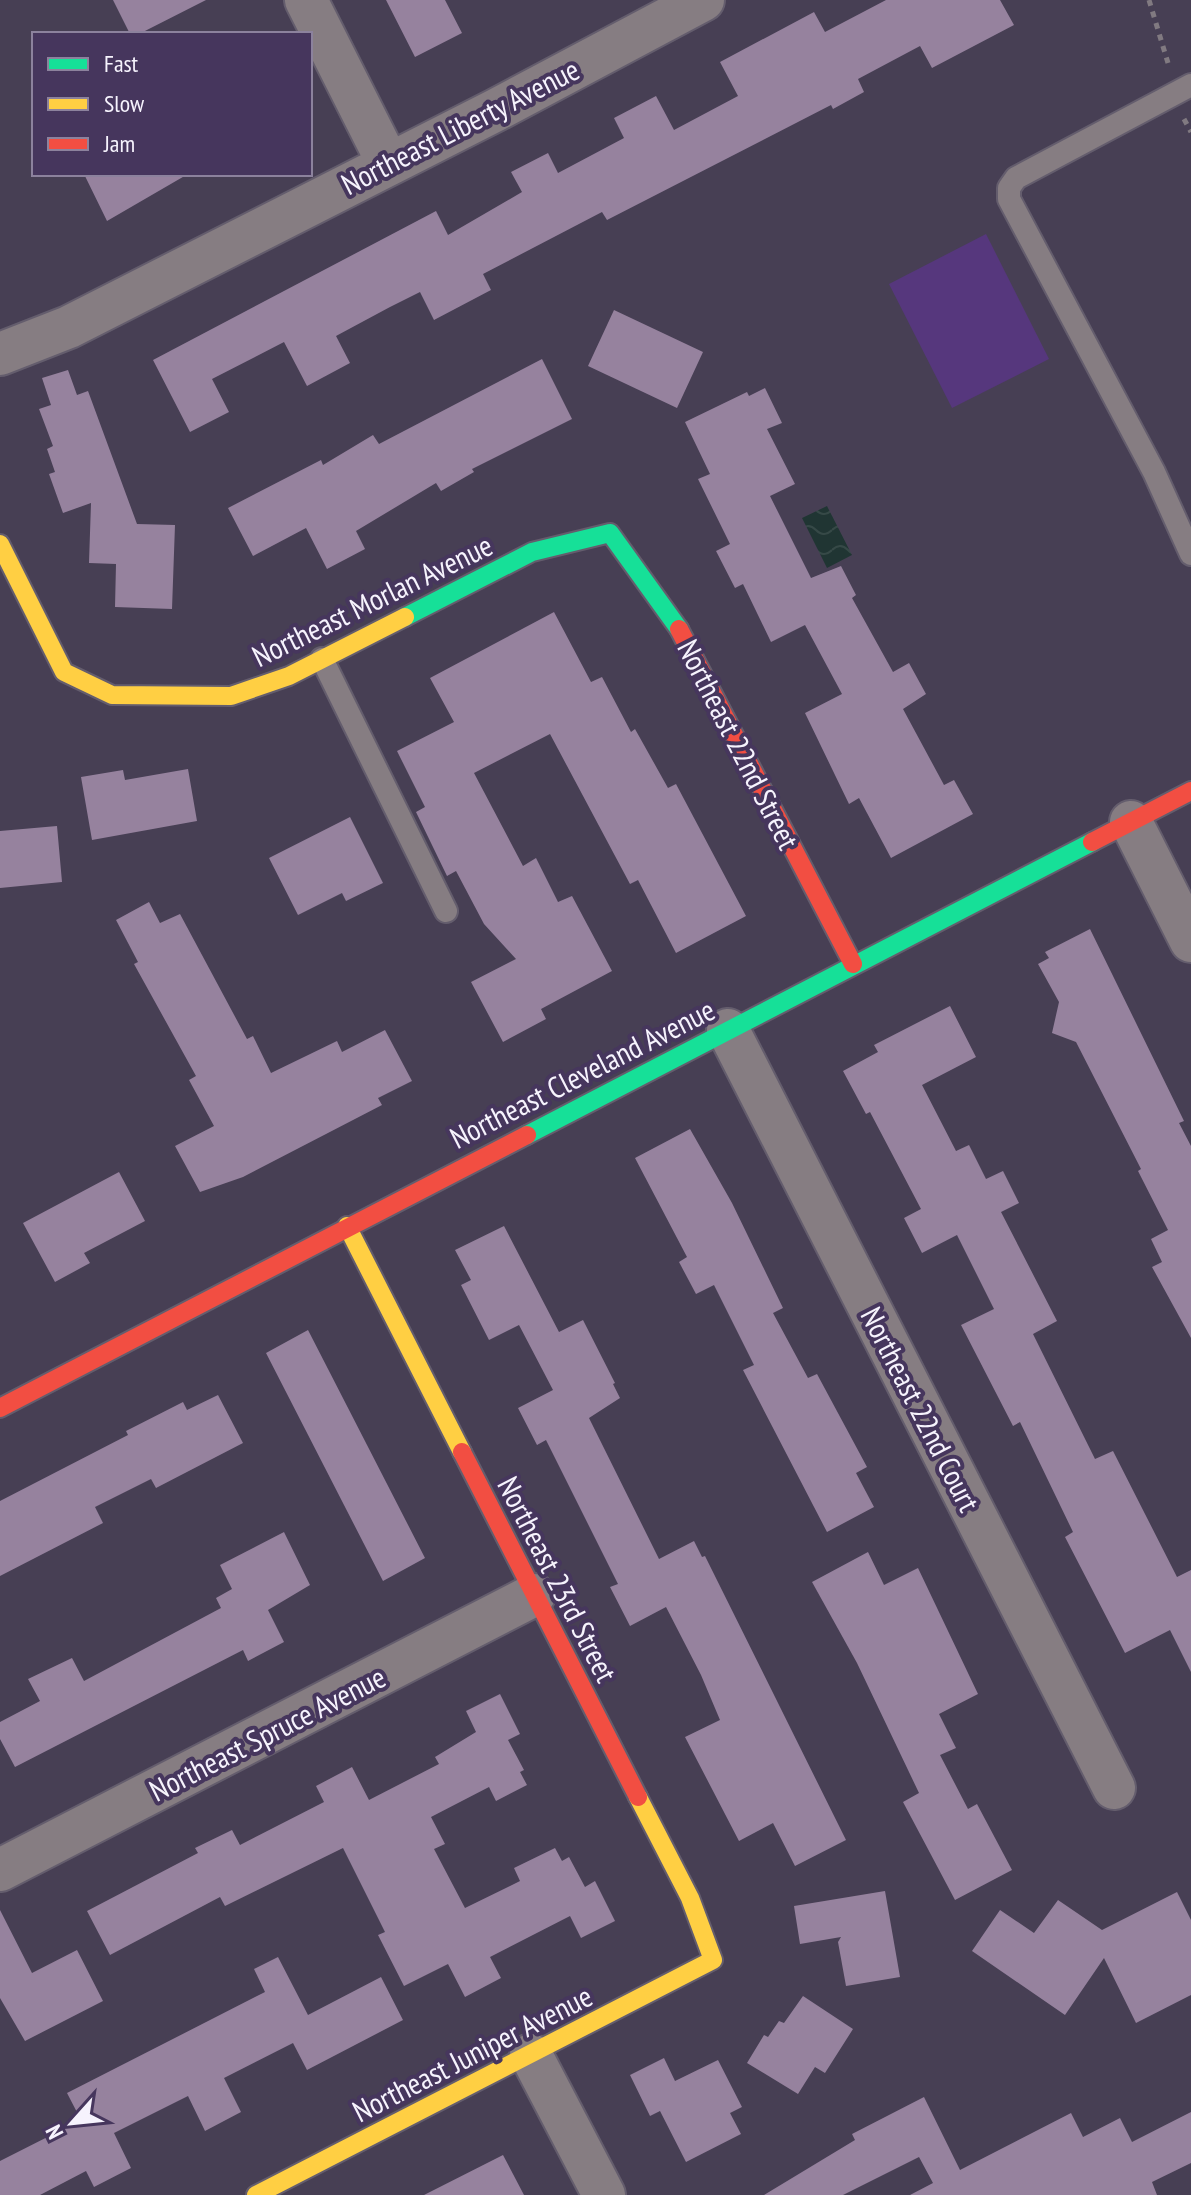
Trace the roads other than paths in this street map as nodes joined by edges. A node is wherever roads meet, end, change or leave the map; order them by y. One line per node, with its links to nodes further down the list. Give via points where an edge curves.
1 (306, 0): 4 (street)
2 (703, 0): 4 (street, Northeast Liberty Avenue)
3 (1191, 85): 8 (lane, via 1016,178 1009,199 1154,472)
4 (388, 163): 5 (street, Northeast Liberty Avenue, via 69,327)
5 (0, 354)
6 (610, 533): 9 (street, Northeast Morlan Avenue, via 532,552); 14 (street, Northeast 22nd Street, via 672,616)
7 (0, 544): 9 (street, Northeast Morlan Avenue, via 64,672 112,695 231,696)
8 (1191, 554)
9 (322, 659): 12 (lane)
10 (1191, 791): 11 (street, Northeast Cleveland Avenue)
11 (1131, 822): 13 (street); 14 (street, Northeast Cleveland Avenue)
12 (446, 911)
13 (1191, 941)
14 (853, 964): 15 (street, Northeast Cleveland Avenue)
15 (728, 1030): 16 (street, Northeast Cleveland Avenue); 19 (street, Northeast 22nd Court)
16 (347, 1226): 17 (street, Northeast Cleveland Avenue); 18 (street, Northeast 23rd Street)
17 (0, 1408)
18 (534, 1595): 20 (street, Northeast Spruce Avenue); 21 (street, Northeast 23rd Street, via 690,1898)
19 (1114, 1788)
20 (0, 1870)
21 (713, 1960): 22 (street, Northeast Juniper Avenue)
22 (531, 2055): 23 (street, Northeast Juniper Avenue); 24 (street)
23 (256, 2195)
24 (604, 2195)

